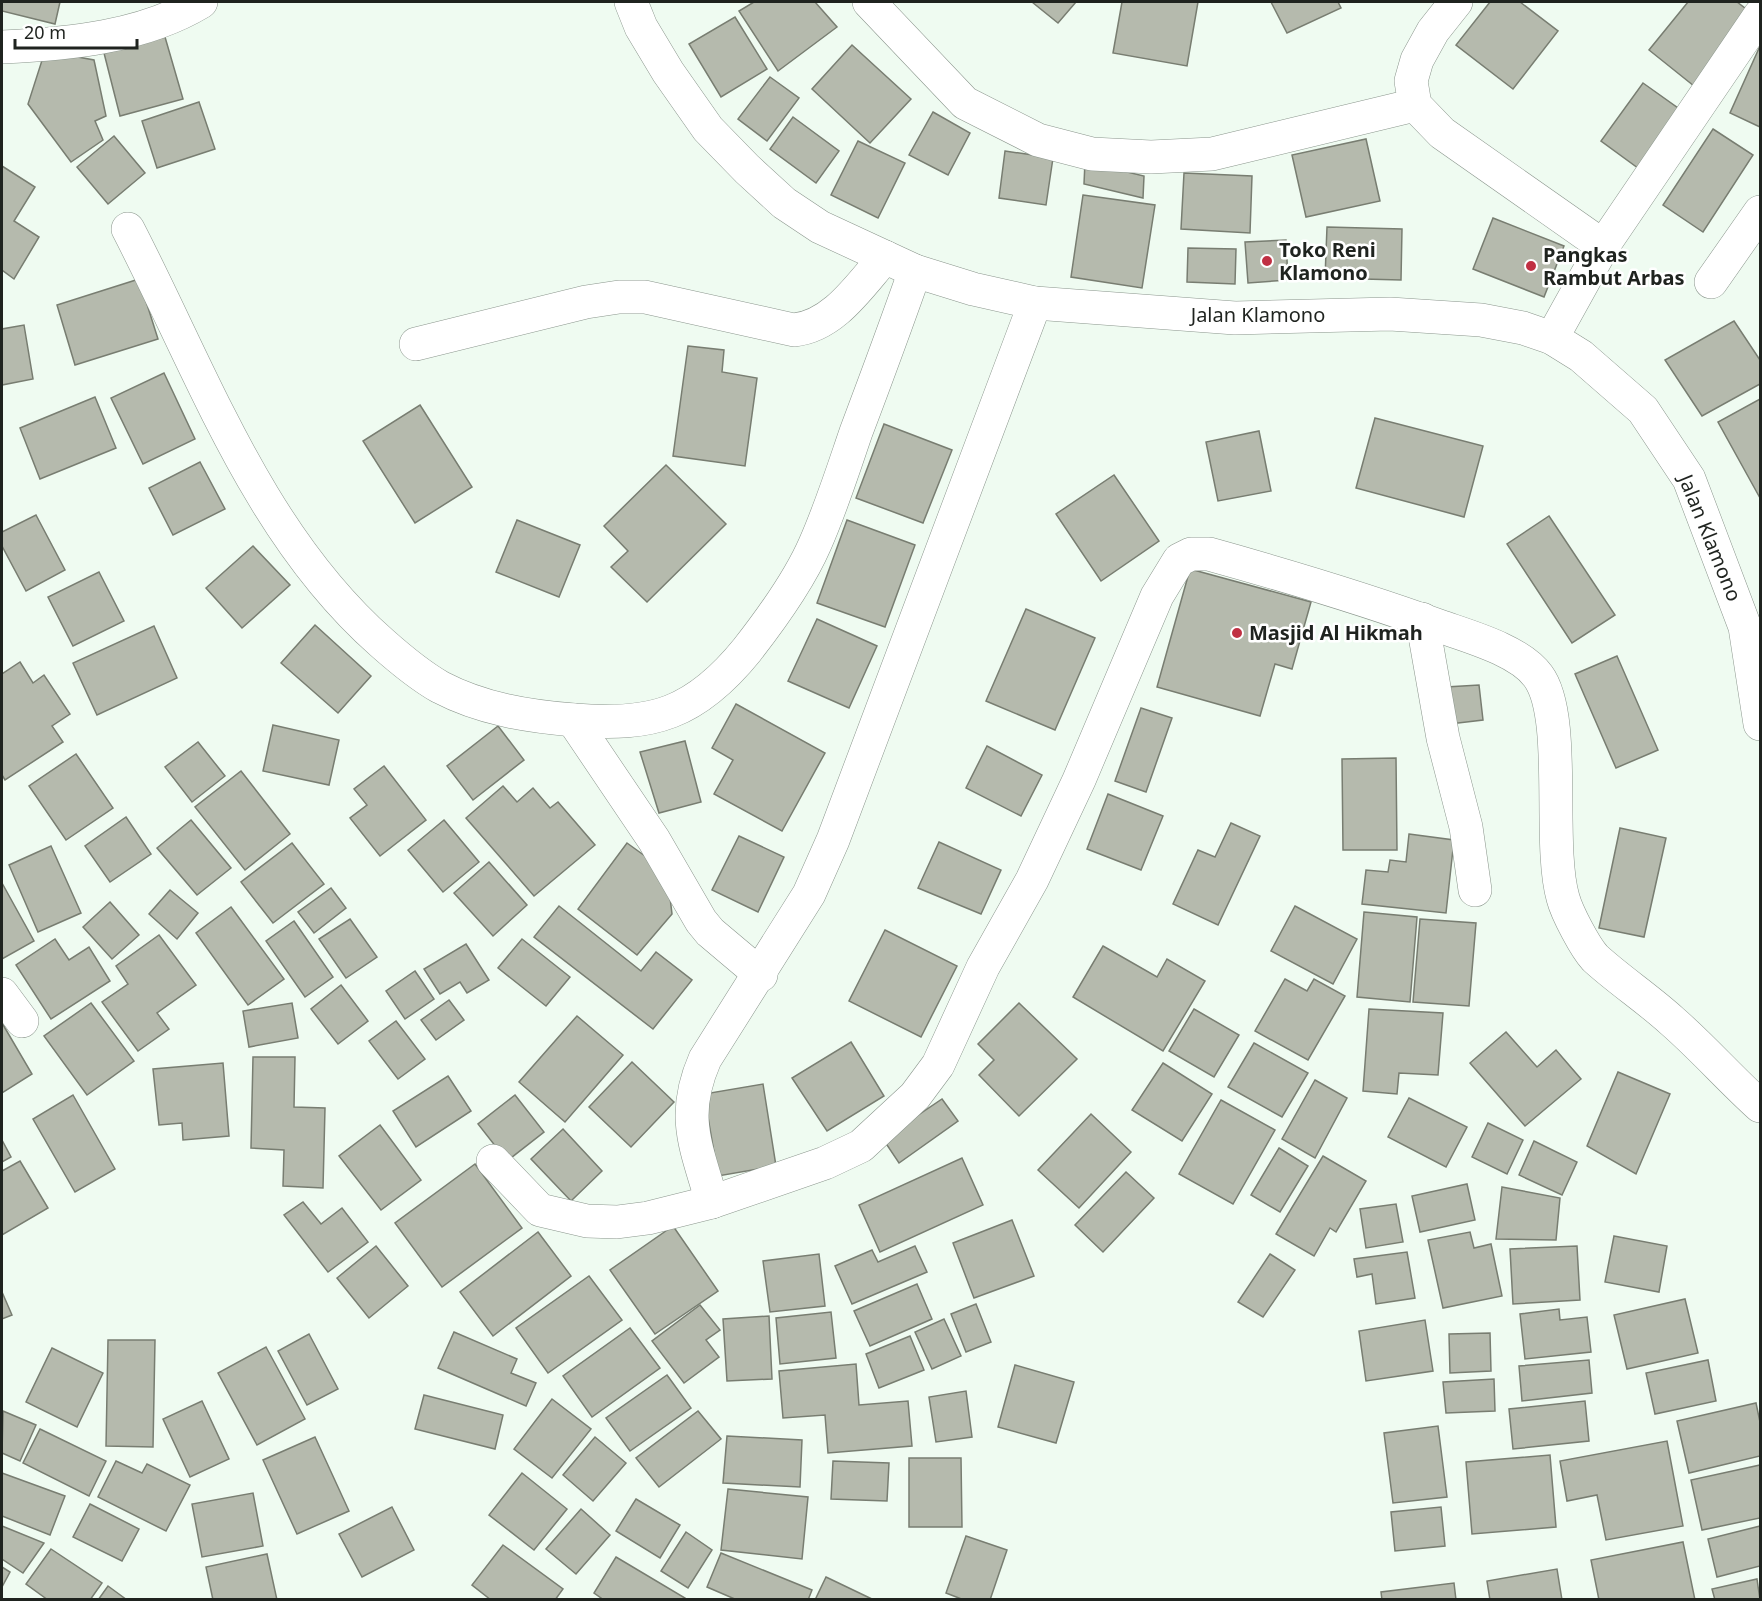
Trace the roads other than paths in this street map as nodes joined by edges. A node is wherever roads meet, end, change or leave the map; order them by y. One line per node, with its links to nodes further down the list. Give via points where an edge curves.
1 (201, 2): 6 (street, via 145,27 63,45)
2 (631, 2): 11 (street, Jalan Klamono, via 668,72 708,129 747,169 784,203 820,227)
3 (869, 2): 7 (street, via 965,103 1038,140 1092,154 1212,154)
4 (1456, 2): 7 (street, via 1417,60 1411,81)
5 (1761, 15): 10 (street)
6 (2, 47)
7 (1415, 105): 10 (street, via 1442,133)
8 (1761, 212): 13 (street)
9 (128, 229): 19 (street, via 265,501 304,561 359,623 407,665 439,686 479,704 525,716)
10 (1603, 246): 15 (street)
11 (885, 257): 12 (street, Jalan Klamono); 16 (street, via 839,309 807,329 794,330 645,297 619,297)
12 (915, 271): 14 (street, Jalan Klamono); 19 (street, via 814,547 778,609 745,652 706,692 677,711 651,720 617,724)
13 (1711, 282)
14 (1035, 303): 15 (street, Jalan Klamono, via 1234,318 1413,315 1481,320); 22 (street, via 833,840 809,894)
15 (1552, 338): 18 (street, Jalan Klamono, via 1581,356 1643,410 1669,446 1689,478)
16 (416, 344)
17 (1422, 619): 21 (street, via 1443,738 1466,827); 25 (street, via 1493,645 1538,675 1553,717 1556,865 1563,900 1578,930 1594,957 1676,1025); 27 (street, via 1325,585 1209,554 1191,554 1179,560 1157,596 1032,880 983,967 938,1065 915,1096 861,1146 825,1163)
18 (1753, 633): 20 (street, Jalan Klamono)
19 (573, 720): 22 (street, via 654,840 701,921)
20 (1761, 724)
21 (1475, 890)
22 (761, 975): 27 (street, via 705,1059 692,1091 693,1134)
23 (2, 994): 24 (street)
24 (22, 1021)
25 (1761, 1106)
26 (493, 1161): 27 (street, via 540,1210 559,1216 617,1222)
27 (712, 1202)

